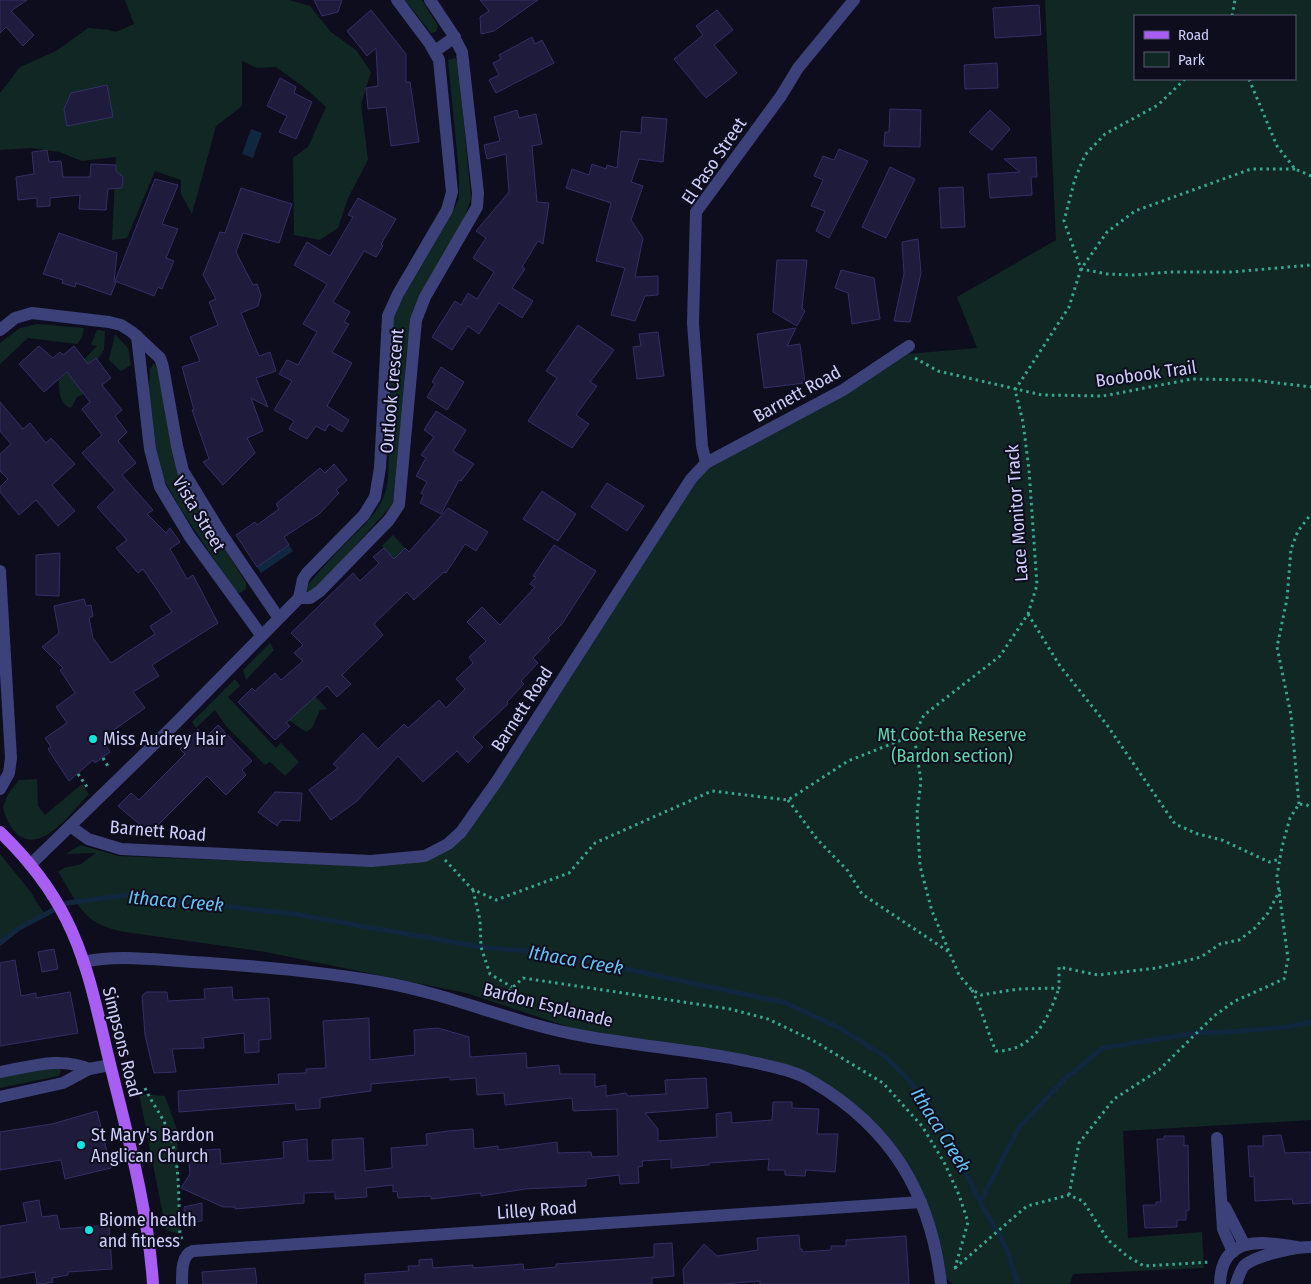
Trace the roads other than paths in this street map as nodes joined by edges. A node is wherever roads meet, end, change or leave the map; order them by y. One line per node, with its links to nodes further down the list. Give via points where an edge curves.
1 (397, 0): 5 (street, Outlook Crescent)
2 (430, 0): 4 (street, Outlook Crescent)
3 (854, 0): 9 (street, El Paso Street, via 798,68 782,96 696,212 693,323)
4 (455, 37): 5 (street); 11 (street, Outlook Crescent, via 465,67 478,203 425,297 416,320 399,505 389,520 320,591 310,598)
5 (436, 51): 11 (street, Outlook Crescent, via 451,198 388,316 380,468 373,502 307,573)
6 (0, 330): 7 (street, Vista Street, via 19,316 36,313 115,323)
7 (137, 336): 12 (street, Vista Street, via 162,362 176,446 185,476); 13 (street, Vista Street, via 150,449 160,487 190,537)
8 (905, 348): 9 (street, Barnett Road, via 843,390)
9 (706, 462): 15 (street, Barnett Road, via 691,479 472,817 448,844 424,856 371,861 121,850 92,841)
10 (0, 571): 14 (street, via 11,758 9,773)
11 (299, 598): 12 (street, Outlook Crescent)
12 (278, 617): 13 (street, Outlook Crescent)
13 (261, 635): 15 (street, Outlook Crescent)
14 (0, 789)
15 (70, 826): 17 (street, Outlook Crescent)
16 (0, 832): 17 (main road, Simpsons Road)
17 (30, 865): 18 (main road, Simpsons Road, via 66,918)
18 (84, 962): 19 (main road, Simpsons Road); 25 (street, Bardon Esplanade, via 108,958 249,965 382,982 583,1036 700,1052 776,1067 811,1080 852,1108 878,1132 906,1169)
19 (110, 1065): 20 (street); 30 (main road, Simpsons Road, via 145,1217)
20 (89, 1069): 21 (street, via 75,1063 60,1062); 22 (street, via 68,1082)
21 (0, 1072)
22 (0, 1097)
23 (1217, 1138): 24 (street)
24 (1221, 1196): 26 (street); 29 (street, via 1224,1236)
25 (921, 1202): 31 (street, Lilley Road, via 190,1252 183,1267); 32 (street, Bardon Esplanade, via 935,1242)
26 (1244, 1244): 28 (street, via 1266,1242); 29 (street)
27 (1311, 1246): 28 (street)
28 (1297, 1247): 34 (street, via 1252,1260 1244,1266)
29 (1233, 1252): 33 (street, via 1222,1266)
30 (153, 1284)
31 (182, 1284)
32 (940, 1284)
33 (1220, 1284)
34 (1236, 1284)

